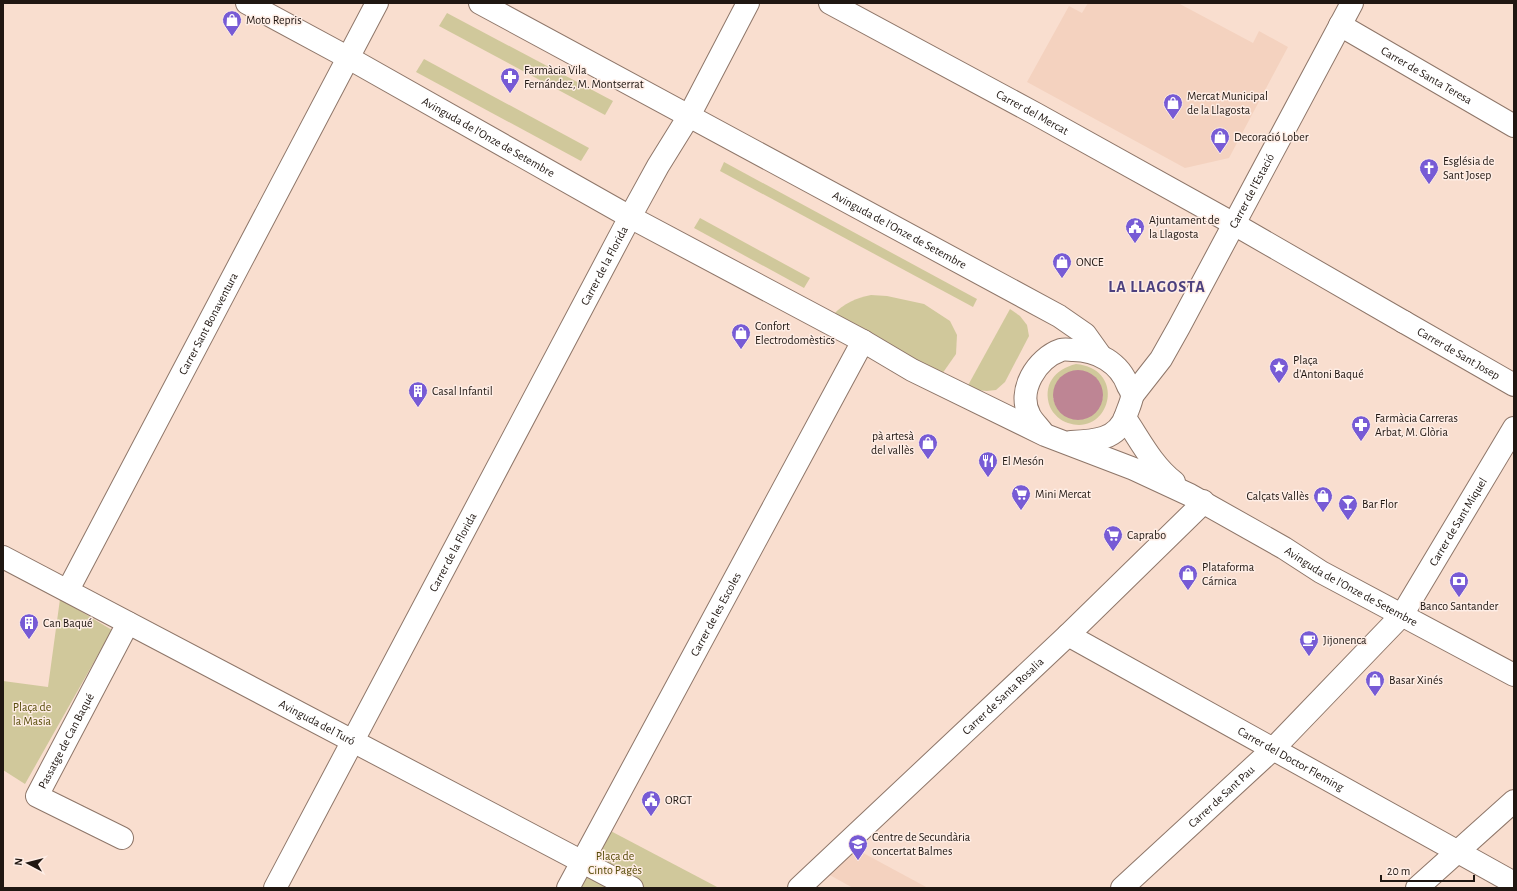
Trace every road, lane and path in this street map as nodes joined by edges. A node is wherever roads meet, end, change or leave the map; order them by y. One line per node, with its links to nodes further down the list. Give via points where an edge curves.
1 (247, 3): 8 (street, Avinguda de l'Onze de Setembre)
2 (377, 3): 8 (street)
3 (480, 3): 9 (street, Avinguda de l'Onze de Setembre)
4 (748, 3): 9 (street)
5 (830, 3): 12 (street, Carrer del Mercat)
6 (1352, 3): 7 (street, Carrer de l'Estació)
7 (1340, 25): 10 (street, Carrer de Santa Teresa); 12 (street, Carrer de l'Estació)
8 (347, 57): 11 (street, Avinguda de l'Onze de Setembre); 24 (street, Carrer Sant Bonaventura)
9 (689, 116): 11 (street); 15 (street, Avinguda de l'Onze de Setembre, via 1059,316 1085,334)
10 (1514, 126)
11 (630, 217): 14 (street, Avinguda de l'Onze de Setembre); 29 (street, Carrer de la Florida)
12 (1234, 224): 13 (street, Carrer del Mercat); 17 (street, Carrer de l'Estació, via 1161,359)
13 (1404, 322): 16 (street, Carrer de Sant Josep)
14 (863, 341): 20 (street, Avinguda de l'Onze de Setembre, via 912,370); 34 (street, Carrer de les Escoles)
15 (1100, 356): 17 (street, via 1113,363 1125,376); 20 (street, via 1080,350 1062,350 1042,360 1029,380 1025,401 1030,416)
16 (1514, 385)
17 (1132, 396): 18 (street)
18 (1125, 418): 21 (street, via 1115,432 1105,438); 22 (street, Avinguda de l'Onze de Setembre, via 1165,475)
19 (1514, 428): 25 (street, Carrer de Sant Miquel)
20 (1045, 435): 21 (street)
21 (1066, 443): 22 (street, Avinguda de l'Onze de Setembre, via 1134,469)
22 (1197, 498): 25 (street, Avinguda de l'Onze de Setembre, via 1321,572); 27 (street, Carrer de Santa Rosalia, via 1198,508)
23 (3, 557): 24 (street, Avinguda del Turó)
24 (68, 590): 26 (street, Avinguda del Turó)
25 (1402, 615): 28 (street, Avinguda de l'Onze de Setembre); 30 (street, Carrer de Sant Pau)
26 (128, 623): 29 (street, Avinguda del Turó); 32 (street, Passatge de Can Baqué, via 37,796)
27 (1068, 635): 30 (street, Carrer del Doctor Fleming); 39 (street, Carrer de Santa Rosalia)
28 (1514, 675)
29 (352, 741): 34 (street, Avinguda del Turó); 36 (street, Carrer de la Florida)
30 (1273, 749): 33 (street, Carrer del Doctor Fleming); 40 (street, Carrer de Sant Pau)
31 (1514, 801): 33 (street)
32 (122, 838)
33 (1458, 852): 35 (street, Carrer del Doctor Fleming); 41 (street)
34 (581, 861): 37 (street, Carrer de les Escoles); 38 (street, Avinguda del Turó)
35 (1514, 884)
36 (275, 888)
37 (568, 888)
38 (632, 888)
39 (799, 888)
40 (1122, 888)
41 (1417, 888)

